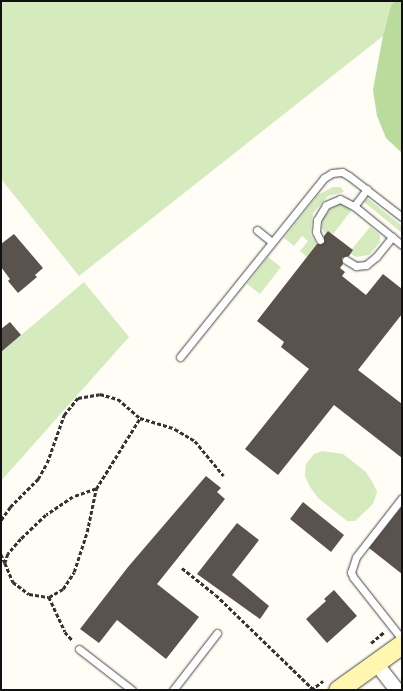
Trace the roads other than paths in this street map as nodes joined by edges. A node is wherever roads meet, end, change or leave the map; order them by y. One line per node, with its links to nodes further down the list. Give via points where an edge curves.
1 (367, 189): 2 (lane); 3 (lane); 7 (lane, via 342,172 332,173 324,178)
2 (354, 206): 5 (lane); 6 (lane, via 340,199 326,205 317,220 316,232)
3 (402, 217)
4 (257, 230): 7 (lane)
5 (392, 237): 8 (lane); 9 (lane, via 366,265 356,266)
6 (320, 240)
7 (272, 242): 10 (lane)
8 (402, 245)
9 (346, 260)
10 (180, 357)
11 (402, 498): 13 (lane, via 356,557 351,572)
12 (217, 633): 18 (lane)
13 (402, 639)
14 (402, 644): 16 (street)
15 (80, 649): 17 (lane)
16 (375, 662): 19 (street); 20 (street)
17 (132, 690)
18 (173, 690)
19 (338, 690)
20 (398, 690)

